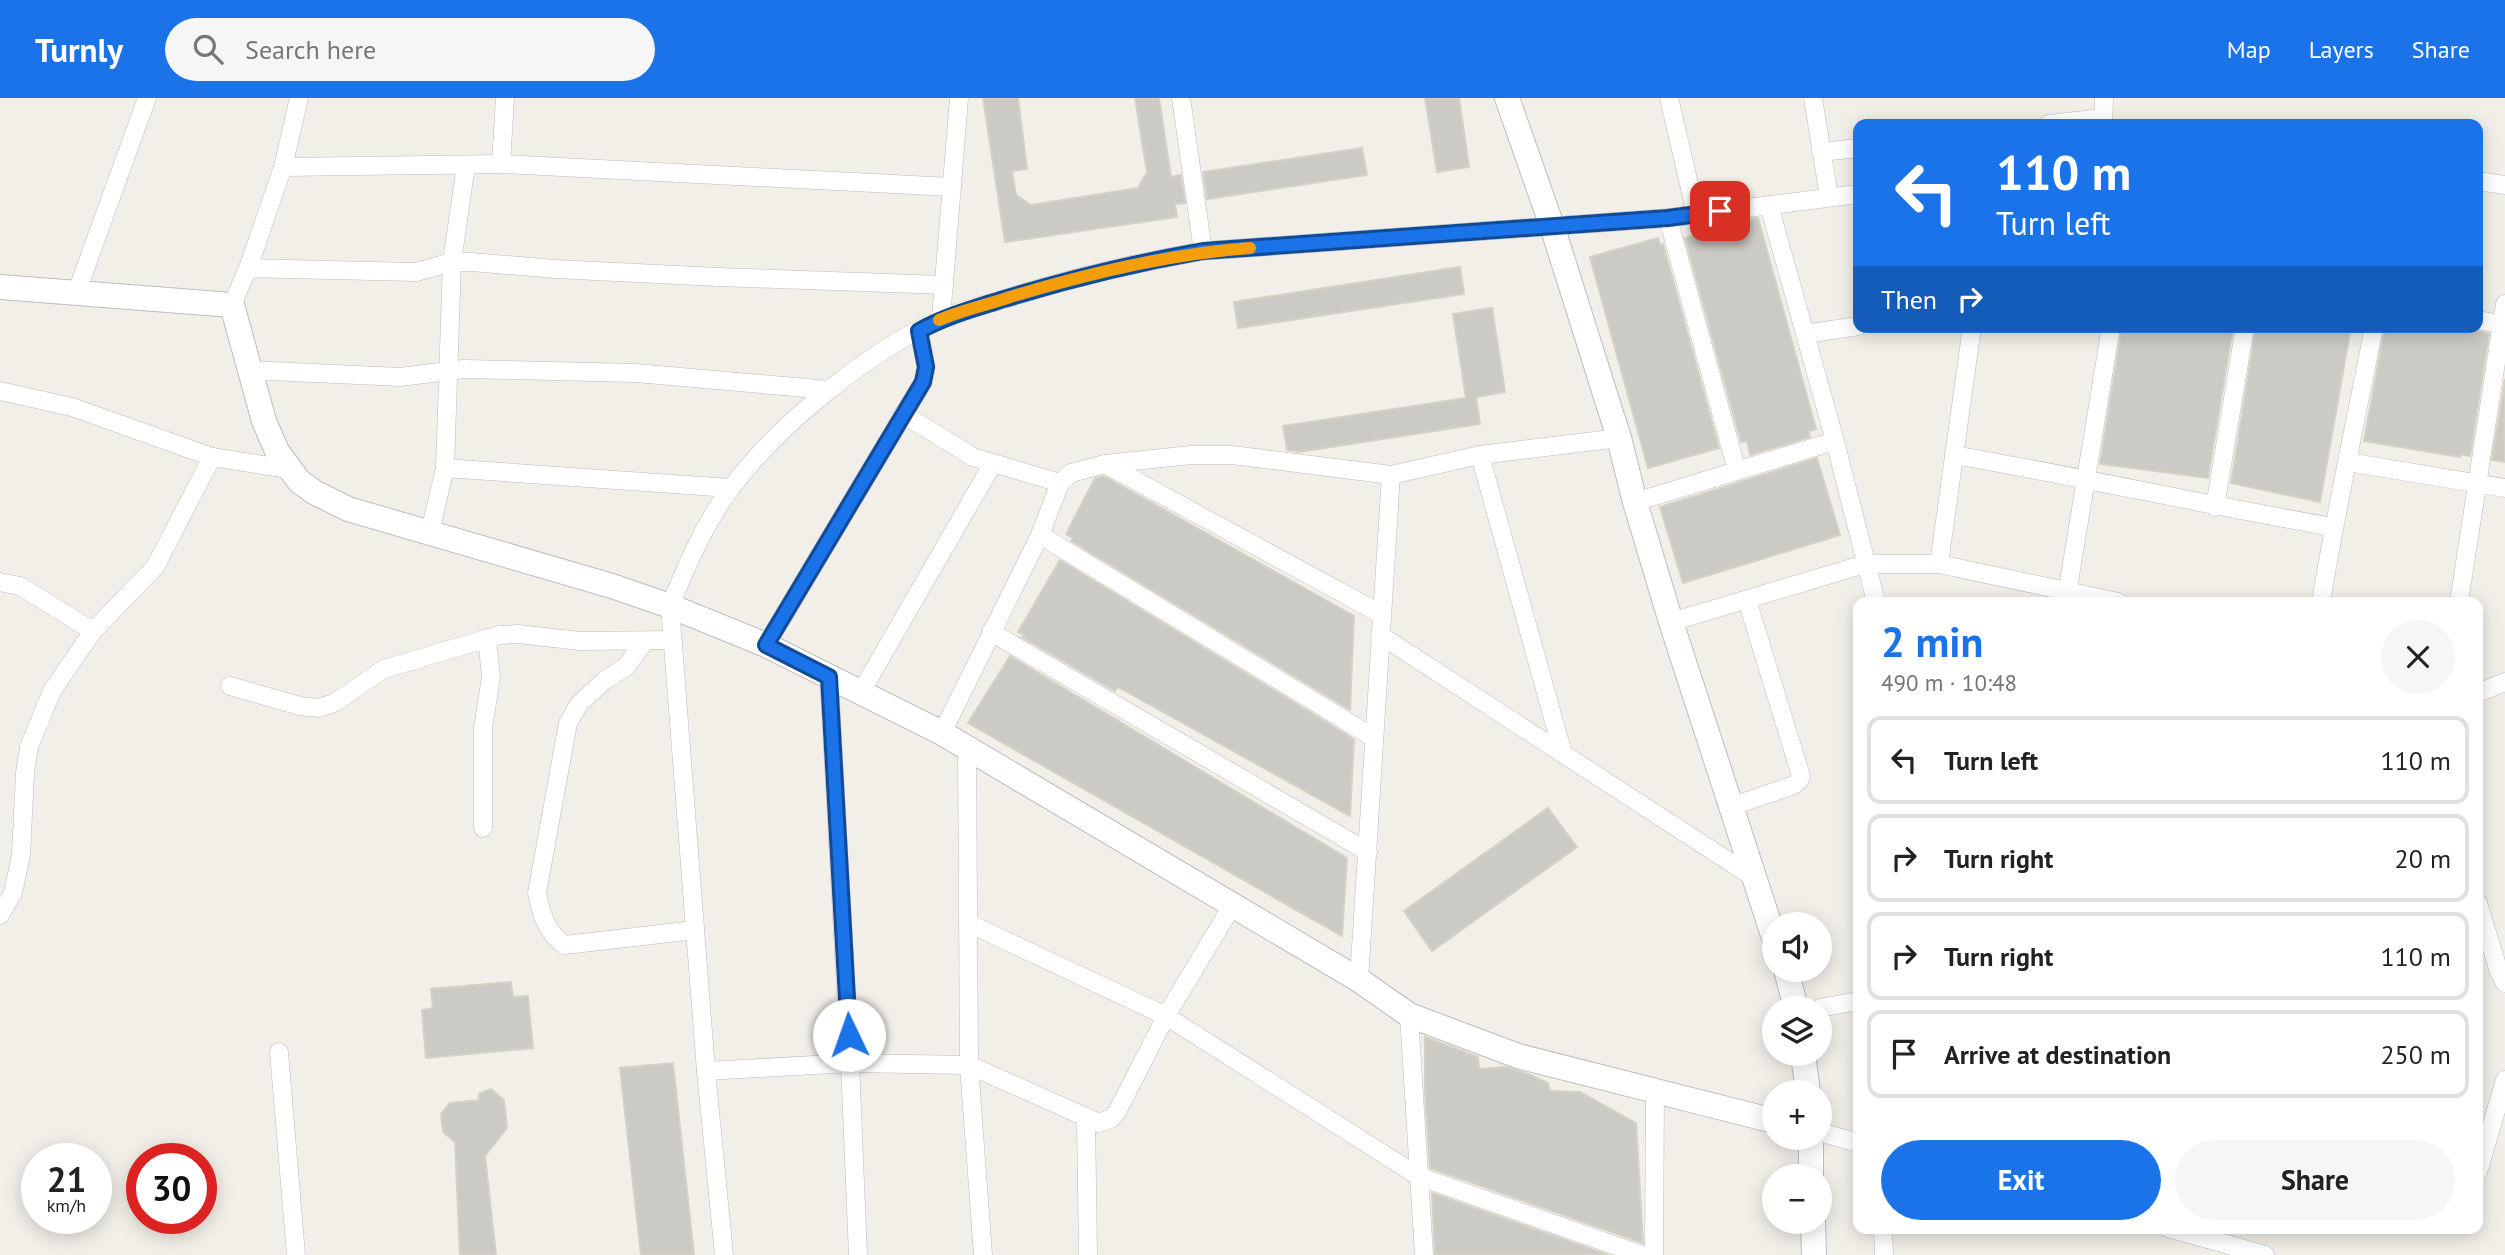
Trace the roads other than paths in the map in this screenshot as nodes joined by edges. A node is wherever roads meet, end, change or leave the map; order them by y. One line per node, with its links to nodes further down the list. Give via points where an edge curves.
1 (147, 98): 30 (street)
2 (299, 98): 15 (street)
3 (505, 98): 13 (street)
4 (959, 98): 18 (street)
5 (1181, 98): 25 (street)
6 (1507, 98): 24 (street)
7 (1669, 98): 22 (street)
8 (1813, 98): 12 (street)
9 (2104, 98): 10 (street)
10 (2103, 119)
11 (1853, 149): 12 (street)
12 (1821, 152): 20 (street)
13 (501, 163): 14 (street); 18 (street)
14 (466, 164): 15 (street); 26 (street)
15 (284, 167): 27 (street)
16 (2483, 182): 17 (street)
17 (2505, 185)
18 (952, 187): 28 (street)
19 (1853, 195): 20 (street)
20 (1829, 197): 21 (street)
21 (1769, 205): 22 (street); 42 (street)
22 (1696, 214): 23 (street)
23 (1668, 218): 24 (street); 58 (street)
24 (1552, 226): 25 (street); 48 (street)
25 (1203, 251): 33 (street, via 1139,262)
26 (452, 262): 27 (street, via 416,272); 28 (street); 43 (street)
27 (248, 268): 32 (street)
28 (944, 285): 33 (street)
29 (0, 287): 30 (street)
30 (76, 294): 32 (street)
31 (2505, 304): 35 (street)
32 (232, 305): 44 (street)
33 (941, 319): 37 (street)
34 (2483, 321): 35 (street)
35 (2503, 325): 62 (street)
36 (1853, 327): 42 (street)
37 (919, 331): 45 (street); 47 (street, via 926,367 923,382)
38 (1971, 333): 51 (street)
39 (2110, 333): 60 (street)
40 (2244, 333): 66 (street)
41 (2373, 333): 53 (street)
42 (1805, 334): 49 (street)
43 (447, 369): 44 (street, via 400,377); 45 (street, via 636,373); 56 (street)
44 (251, 370): 57 (street, via 271,439)
45 (829, 390): 63 (street)
46 (0, 391): 52 (street, via 72,407)
47 (903, 414): 55 (street); 87 (street)
48 (1619, 438): 50 (street); 65 (street)
49 (1835, 441): 58 (street); 70 (street)
50 (1480, 455): 59 (street); 96 (street)
51 (1954, 455): 60 (street); 71 (street)
52 (212, 457): 57 (street); 81 (street, via 155,567)
53 (2348, 462): 62 (street); 67 (street)
54 (1105, 464): 59 (street, via 1232,455); 61 (street, via 1071,473); 79 (street)
55 (992, 465): 61 (street); 92 (street)
56 (445, 468): 63 (street); 68 (street)
57 (288, 469): 68 (street, via 314,492 348,509)
58 (1737, 471): 65 (street)
59 (1391, 475): 79 (street)
60 (2086, 478): 66 (street); 73 (street)
61 (1060, 483): 69 (street)
62 (2476, 484): 64 (street); 76 (street)
63 (730, 488): 78 (street, via 694,547)
64 (2505, 488)
65 (1634, 502): 80 (street)
66 (2215, 507): 67 (street)
67 (2333, 527): 75 (street)
68 (430, 532): 78 (street)
69 (1040, 535): 82 (street); 94 (street)
70 (1865, 564): 71 (street); 74 (street); 77 (street)
71 (1940, 564): 73 (street)
72 (0, 582): 81 (street, via 20,586)
73 (2067, 596)
74 (1875, 597)
75 (2322, 597)
76 (2460, 597)
77 (1747, 600): 80 (street); 97 (street, via 1801,776 1794,785)
78 (670, 606): 85 (street); 87 (street)
79 (1381, 614): 83 (street)
80 (1671, 622): 97 (street)
81 (93, 631): 103 (street, via 52,691 29,747 21,855 13,892)
82 (991, 632): 93 (street); 99 (street)
83 (1380, 635): 94 (street); 96 (street)
84 (488, 638): 86 (street, via 518,634 580,641); 90 (street, via 384,669 319,708); 98 (street, via 491,677 483,728)
85 (673, 640): 86 (street); 106 (street)
86 (645, 641): 106 (street, via 626,667 579,704 568,723 537,893 545,921 555,939 565,945)
87 (766, 645): 88 (street)
88 (829, 677): 92 (street); 114 (street)
89 (2505, 682): 91 (street)
90 (230, 686)
91 (2483, 691)
92 (861, 692): 93 (street)
93 (942, 733): 95 (street)
94 (1374, 738): 99 (street)
95 (967, 748): 101 (street); 105 (street)
96 (1563, 754): 100 (street)
97 (1730, 807): 100 (street)
98 (483, 828)
99 (1368, 852): 107 (street)
100 (1753, 877): 102 (street)
101 (1232, 905): 107 (street); 112 (street)
102 (1765, 912)
103 (0, 915)
104 (2483, 919): 108 (street)
105 (968, 923): 112 (street); 115 (street)
106 (695, 930): 116 (street)
107 (1359, 980): 111 (street)
108 (2505, 983)
109 (1853, 1002): 110 (street)
110 (1832, 1006)
111 (1409, 1015): 118 (street, via 1518,1056); 126 (street)
112 (1166, 1016): 121 (street, via 1117,1112 1105,1122); 126 (street)
113 (279, 1052): 132 (street)
114 (850, 1063): 115 (street); 116 (street); 134 (street)
115 (969, 1065): 121 (street); 135 (street)
116 (706, 1071): 133 (street)
117 (2505, 1080): 120 (street)
118 (1655, 1091): 122 (street); 139 (street)
119 (2483, 1109): 120 (street)
120 (2500, 1114): 125 (street)
121 (1087, 1117): 136 (street)
122 (1762, 1118)
123 (1832, 1135): 124 (street)
124 (1853, 1142)
125 (2483, 1159)
126 (1418, 1176): 137 (street); 138 (street)
127 (1813, 1234): 140 (street)
128 (1883, 1234): 141 (street)
129 (2177, 1234): 131 (street)
130 (2226, 1237): 131 (street); 142 (street)
131 (2197, 1247)
132 (296, 1255)
133 (724, 1255)
134 (858, 1255)
135 (983, 1255)
136 (1088, 1255)
137 (1424, 1255)
138 (1642, 1255)
139 (1654, 1255)
140 (1814, 1255)
141 (1884, 1255)
142 (2265, 1255)

